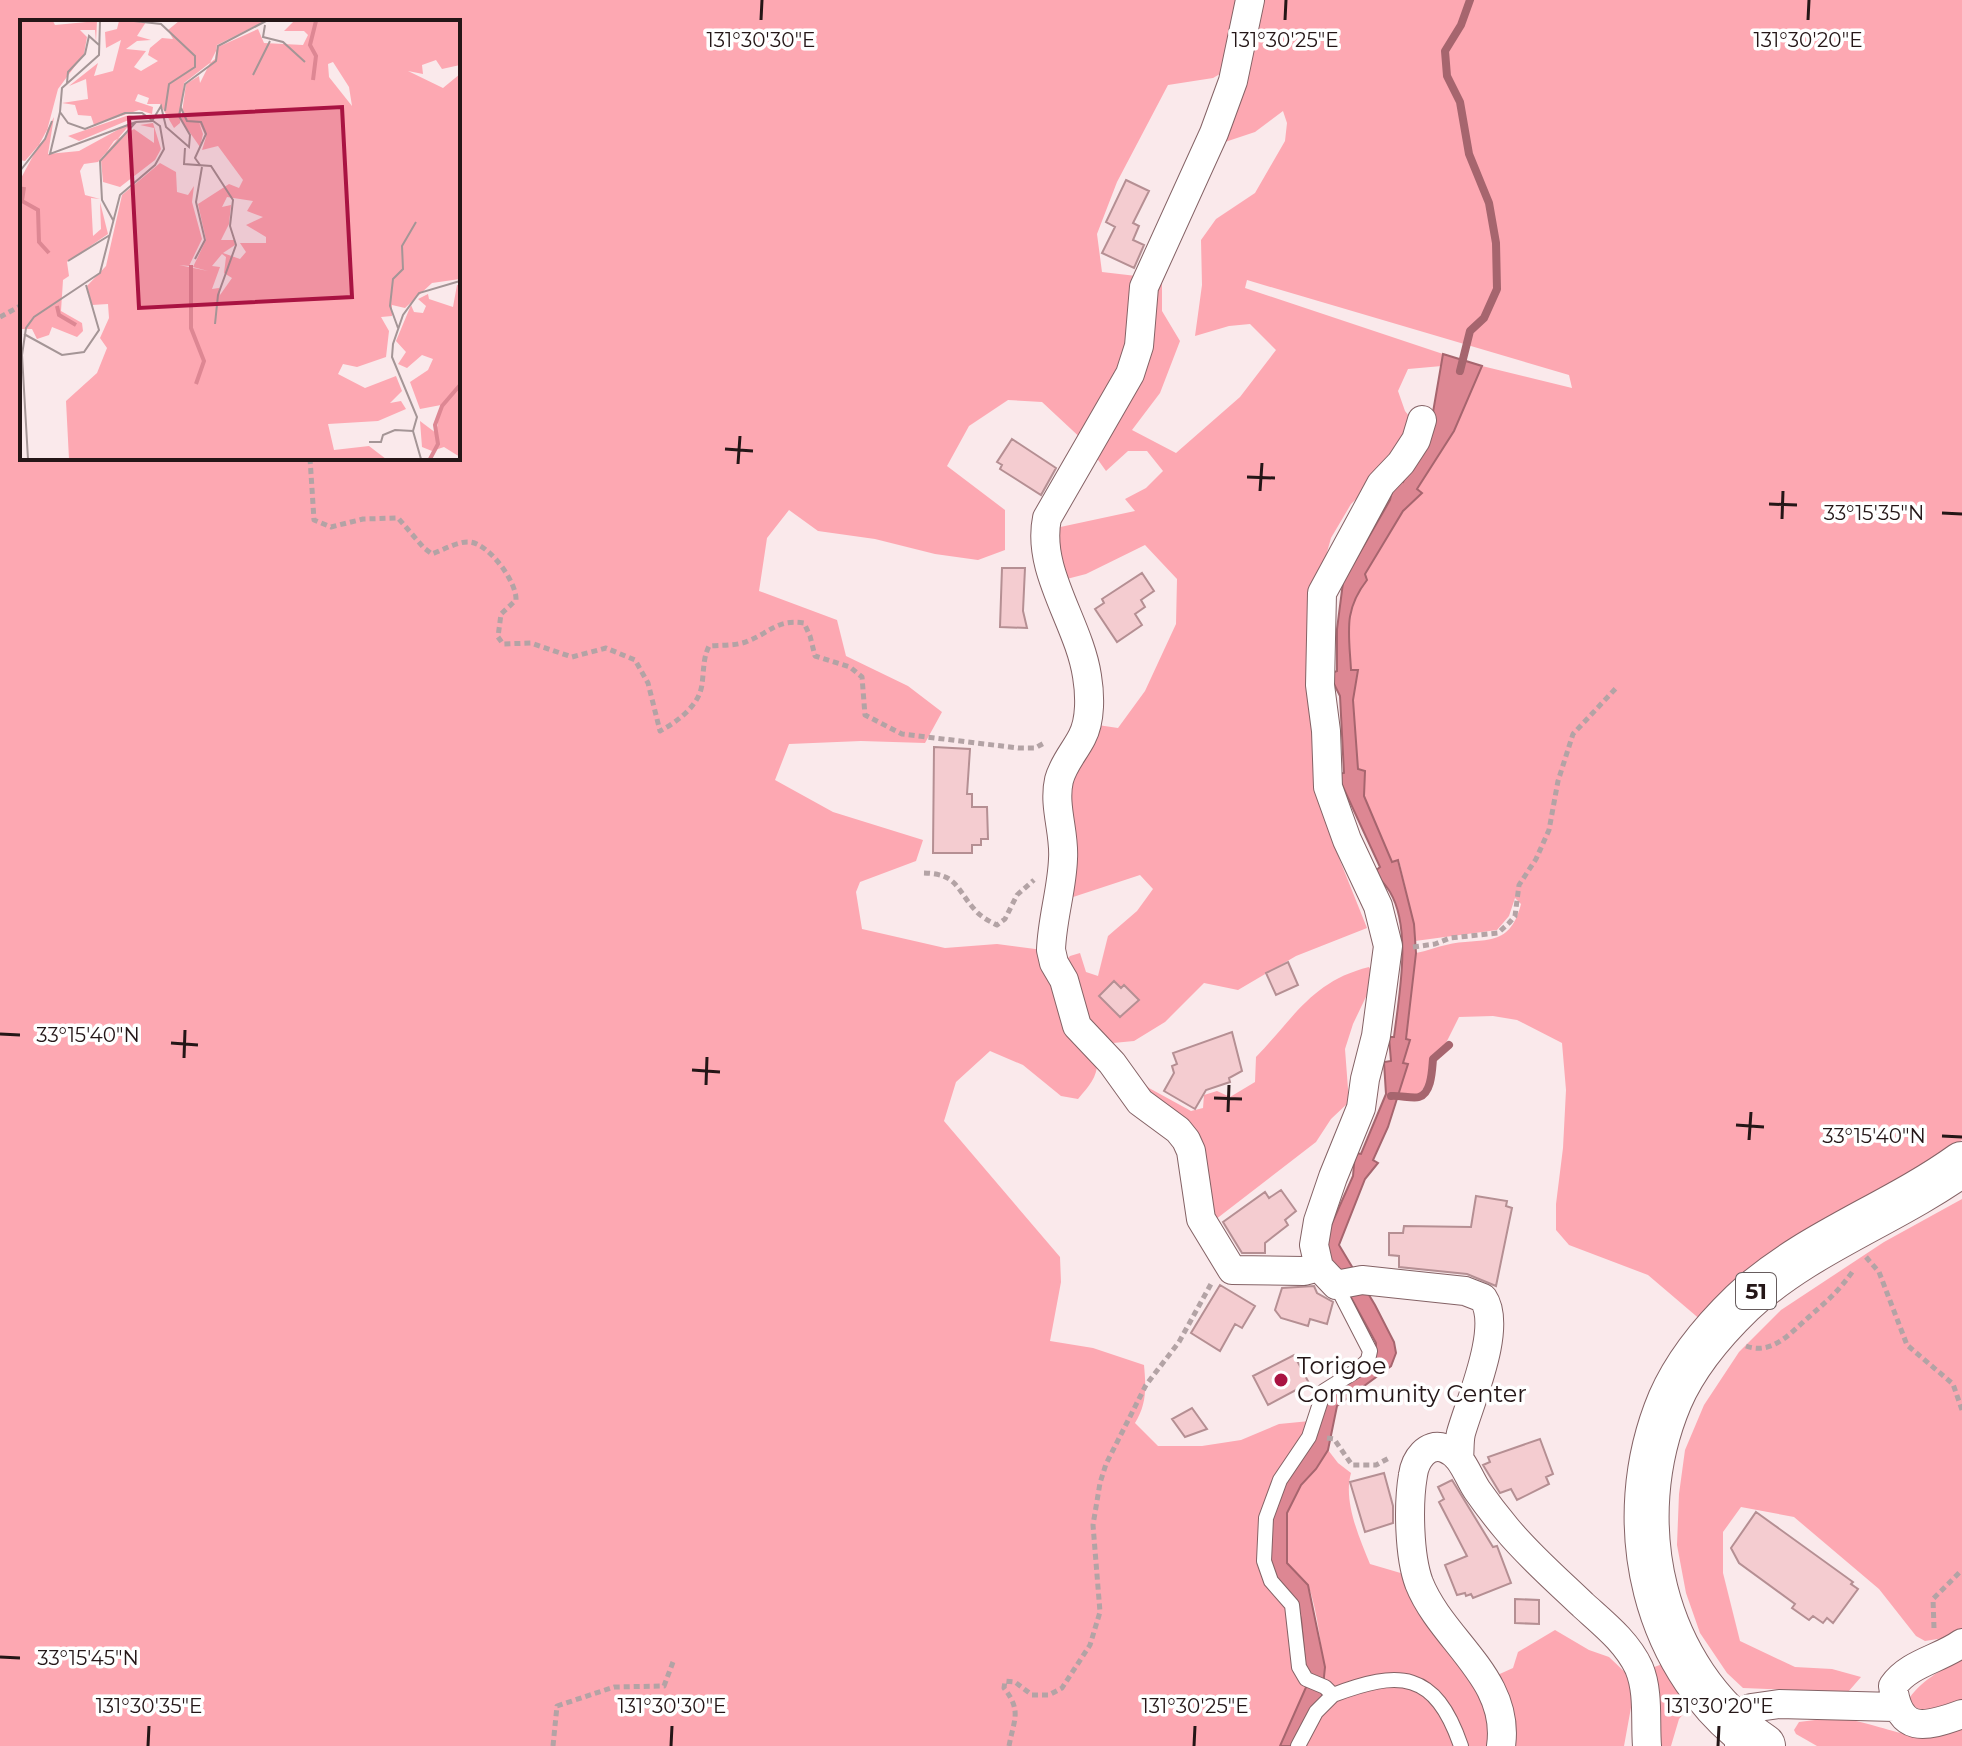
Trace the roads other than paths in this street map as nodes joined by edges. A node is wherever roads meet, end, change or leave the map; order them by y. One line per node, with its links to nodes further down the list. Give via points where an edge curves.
1 (1250, 0): 4 (street, via 1233,81 1214,133 1144,287 1139,346 1130,374 1044,530 1050,572 1080,647 1089,705 1084,734 1059,781 1063,859 1052,936 1054,963 1077,1026 1140,1102 1186,1140 1201,1219 1232,1270 1304,1271)
2 (1422, 420): 4 (street, via 1416,440 1381,484 1322,593 1320,685 1328,787 1378,906 1388,946 1361,1108 1333,1177 1314,1245)
3 (1962, 1164): 7 (main road, 51, via 1792,1263 1702,1346 1671,1398 1653,1450 1646,1500 1648,1549 1661,1614)
4 (1340, 1279): 5 (street, via 1465,1291 1478,1294 1487,1304 1488,1338); 8 (lane, via 1370,1351 1368,1360 1324,1391 1309,1437 1280,1480 1266,1518 1264,1561 1271,1581 1292,1605 1299,1667 1306,1679)
5 (1459, 1458): 7 (street, via 1505,1528 1624,1643); 15 (street, via 1442,1446 1432,1447 1416,1464 1411,1495 1414,1565 1431,1606 1493,1691 1502,1718)
6 (1962, 1643): 9 (street, via 1899,1677 1893,1686)
7 (1657, 1660): 11 (street, via 1645,1690); 12 (main road, 51, via 1709,1697)
8 (1329, 1691): 13 (lane); 14 (lane, via 1412,1681 1440,1707)
9 (1895, 1707): 10 (street, via 1907,1721 1922,1724); 12 (street, via 1751,1708)
10 (1962, 1714)
11 (1644, 1715): 16 (street); 17 (street)
12 (1748, 1741)
13 (1298, 1746)
14 (1461, 1746)
15 (1501, 1746)
16 (1630, 1746)
17 (1647, 1746)

